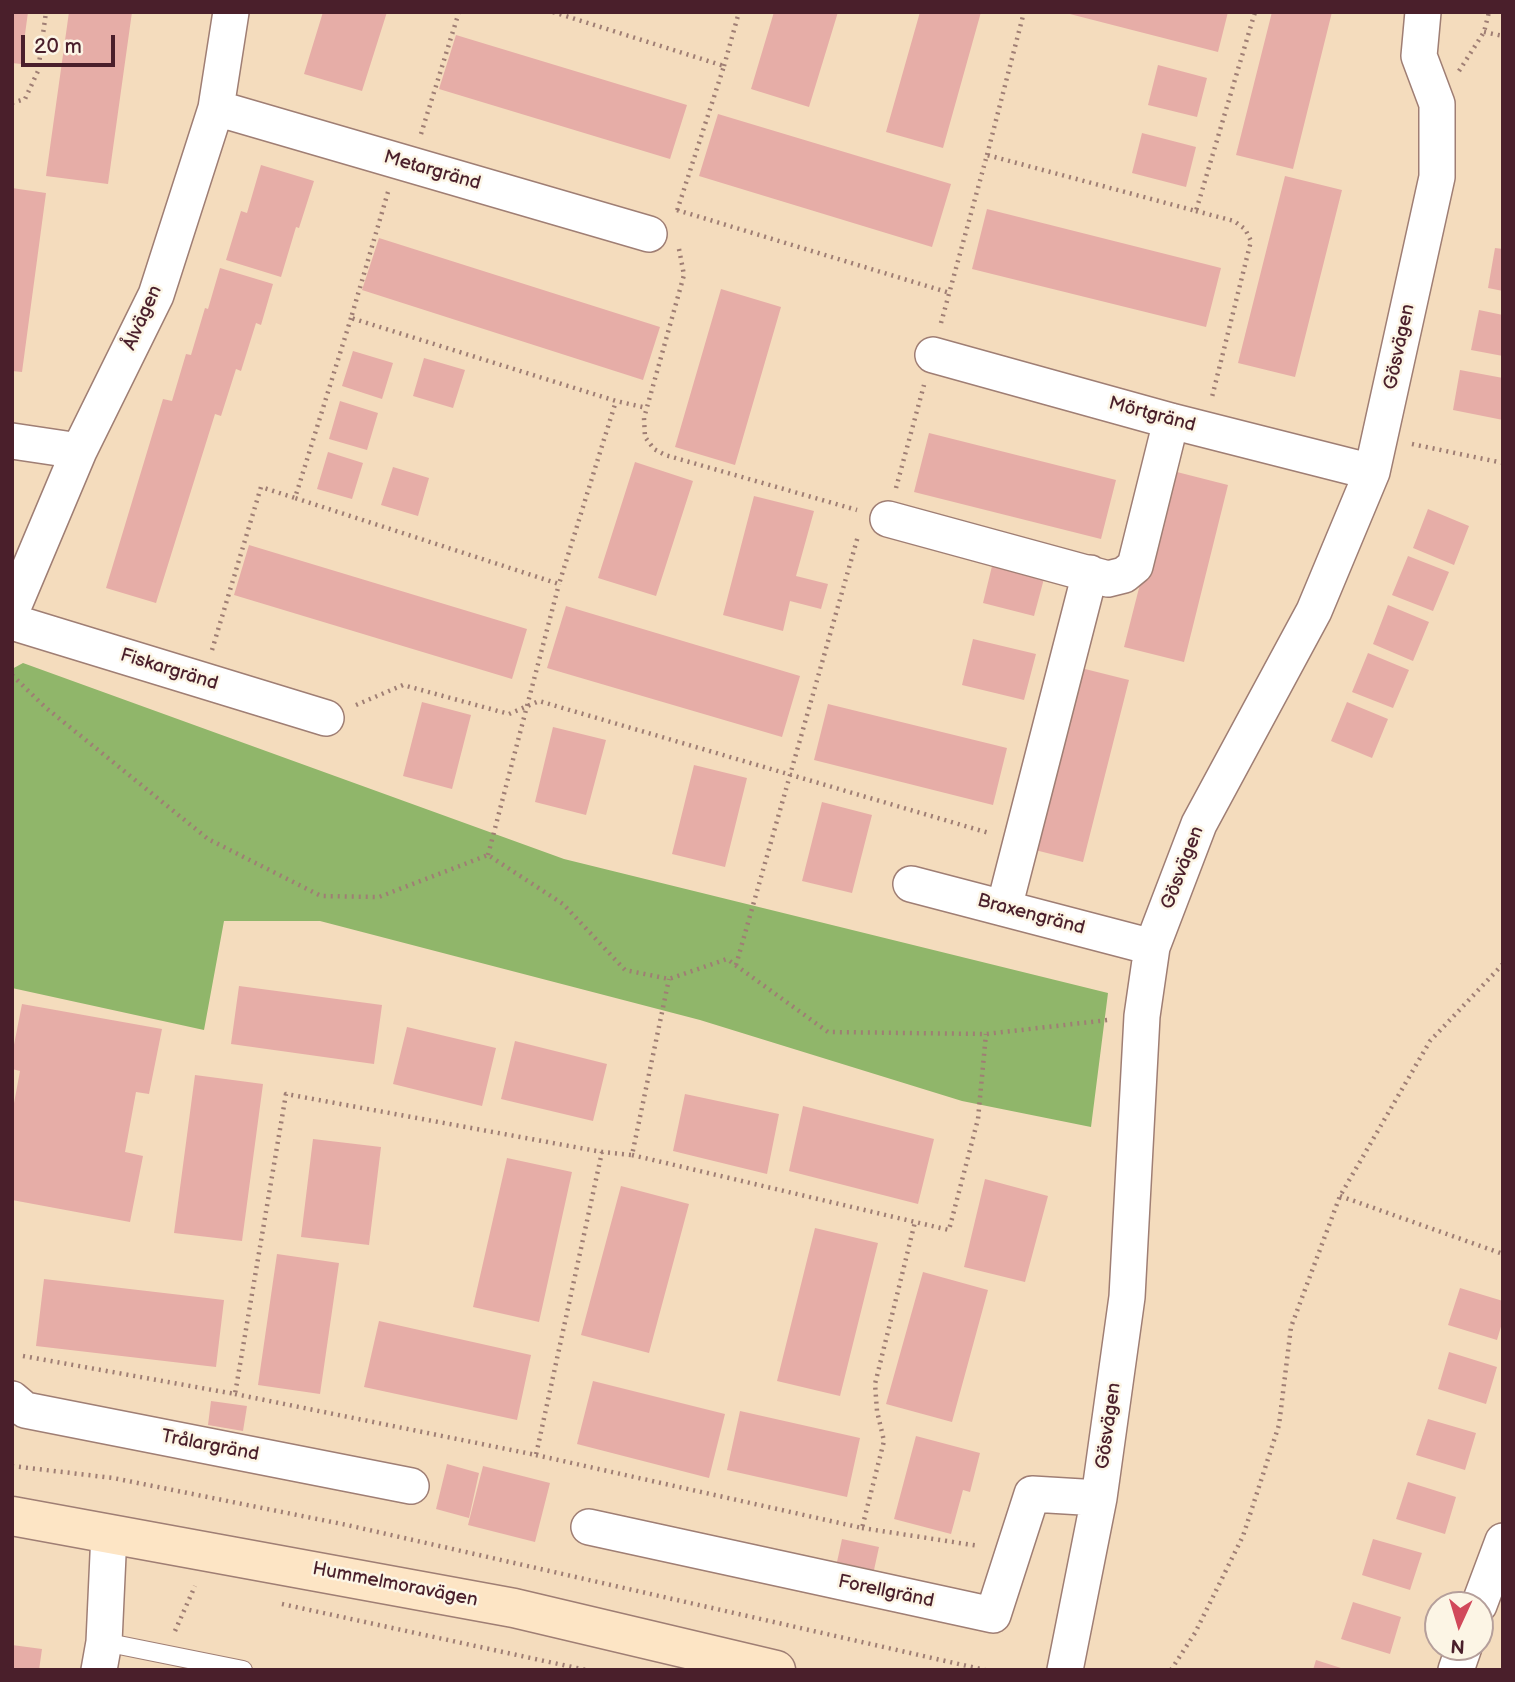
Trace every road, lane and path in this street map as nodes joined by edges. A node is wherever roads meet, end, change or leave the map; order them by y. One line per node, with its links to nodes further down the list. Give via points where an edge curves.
1 (46, 12): 13 (path, via 37,71 25,99)
2 (231, 12): 15 (street, Ålvägen)
3 (459, 12): 17 (path)
4 (552, 12): 12 (path)
5 (739, 12): 12 (path)
6 (1024, 12): 16 (path)
7 (1255, 12): 19 (path)
8 (1423, 12): 14 (street, via 1419,57)
9 (1489, 12): 10 (path)
10 (1484, 32): 11 (path); 14 (path)
11 (1503, 36)
12 (724, 66): 18 (path)
13 (12, 103)
14 (1437, 104): 28 (street, Gösvägen, via 1437,177)
15 (216, 108): 17 (street, Metargränd); 30 (street, Ålvägen, via 156,295)
16 (987, 155): 19 (path); 21 (path)
17 (404, 163): 20 (street, Metargränd); 22 (path)
18 (677, 210): 20 (path); 21 (path)
19 (1196, 211): 27 (path, via 1234,221 1251,241)
20 (659, 233): 25 (path, via 680,251 684,275)
21 (950, 293): 23 (path)
22 (351, 318): 24 (path); 33 (path)
23 (933, 355): 26 (street, Mörtgränd); 34 (path)
24 (616, 401): 25 (path); 36 (path)
25 (647, 408): 34 (path, via 645,436 653,449 665,456)
26 (1171, 421): 27 (street, Mörtgränd); 35 (street, via 1135,566 1108,579)
27 (1205, 429): 32 (street, Mörtgränd)
28 (1380, 438): 31 (path); 32 (street, Gösvägen)
29 (12, 441): 30 (street)
30 (79, 451): 37 (street, Ålvägen)
31 (1503, 463)
32 (1372, 472): 48 (street, Gösvägen, via 1314,611 1199,824)
33 (295, 498): 36 (path); 40 (path, via 261,487)
34 (888, 519): 35 (street); 43 (path, via 860,529)
35 (1090, 573): 44 (street)
36 (559, 584): 41 (path)
37 (12, 610)
38 (12, 622): 40 (street, Fiskargränd)
39 (12, 675): 45 (path, via 208,839 321,896 379,897)
40 (202, 680): 42 (street, Fiskargränd)
41 (527, 706): 42 (path, via 509,714 403,685); 43 (path, via 539,701); 45 (path)
42 (326, 718)
43 (790, 775): 44 (path); 50 (path)
44 (1020, 842): 47 (street)
45 (488, 855): 51 (path, via 563,904 625,970)
46 (911, 884): 47 (street, Braxengränd)
47 (1003, 908): 48 (street, Braxengränd)
48 (1152, 947): 52 (street, Gösvägen)
49 (1503, 964): 56 (path, via 1430,1041)
50 (736, 965): 51 (path, via 727,959); 53 (path, via 828,1032)
51 (668, 979): 55 (path)
52 (1142, 1016): 53 (path); 65 (street, Gösvägen, via 1127,1297)
53 (986, 1034): 57 (path, via 978,1119 949,1230)
54 (602, 1152): 55 (path); 60 (path, via 286,1094); 62 (path)
55 (632, 1155): 57 (path)
56 (1340, 1196): 58 (path); 82 (path, via 1291,1327 1279,1425 1242,1536 1195,1633)
57 (915, 1222): 68 (path, via 875,1384 884,1441)
58 (1503, 1254)
59 (23, 1356): 60 (path)
60 (235, 1394): 62 (path)
61 (12, 1399): 64 (street, Trålargränd, via 25,1410)
62 (536, 1455): 68 (path)
63 (12, 1466): 80 (path, via 113,1478 347,1525)
64 (411, 1486)
65 (1099, 1498): 67 (street, Forellgränd, via 1032,1494 993,1615); 81 (street, Gösvägen)
66 (12, 1516): 69 (street, Hummelmoravägen)
67 (589, 1527)
68 (862, 1528): 71 (path)
69 (109, 1533): 76 (street); 79 (street, Hummelmoravägen, via 514,1608)
70 (1503, 1541): 73 (street)
71 (979, 1546)
72 (207, 1588): 75 (path, via 194,1586)
73 (1490, 1588)
74 (275, 1603): 78 (path)
75 (166, 1654): 76 (lane); 77 (lane)
76 (101, 1656)
77 (243, 1670)
78 (586, 1670)
79 (776, 1670)
80 (985, 1670)
81 (1065, 1670)
82 (1171, 1670)

